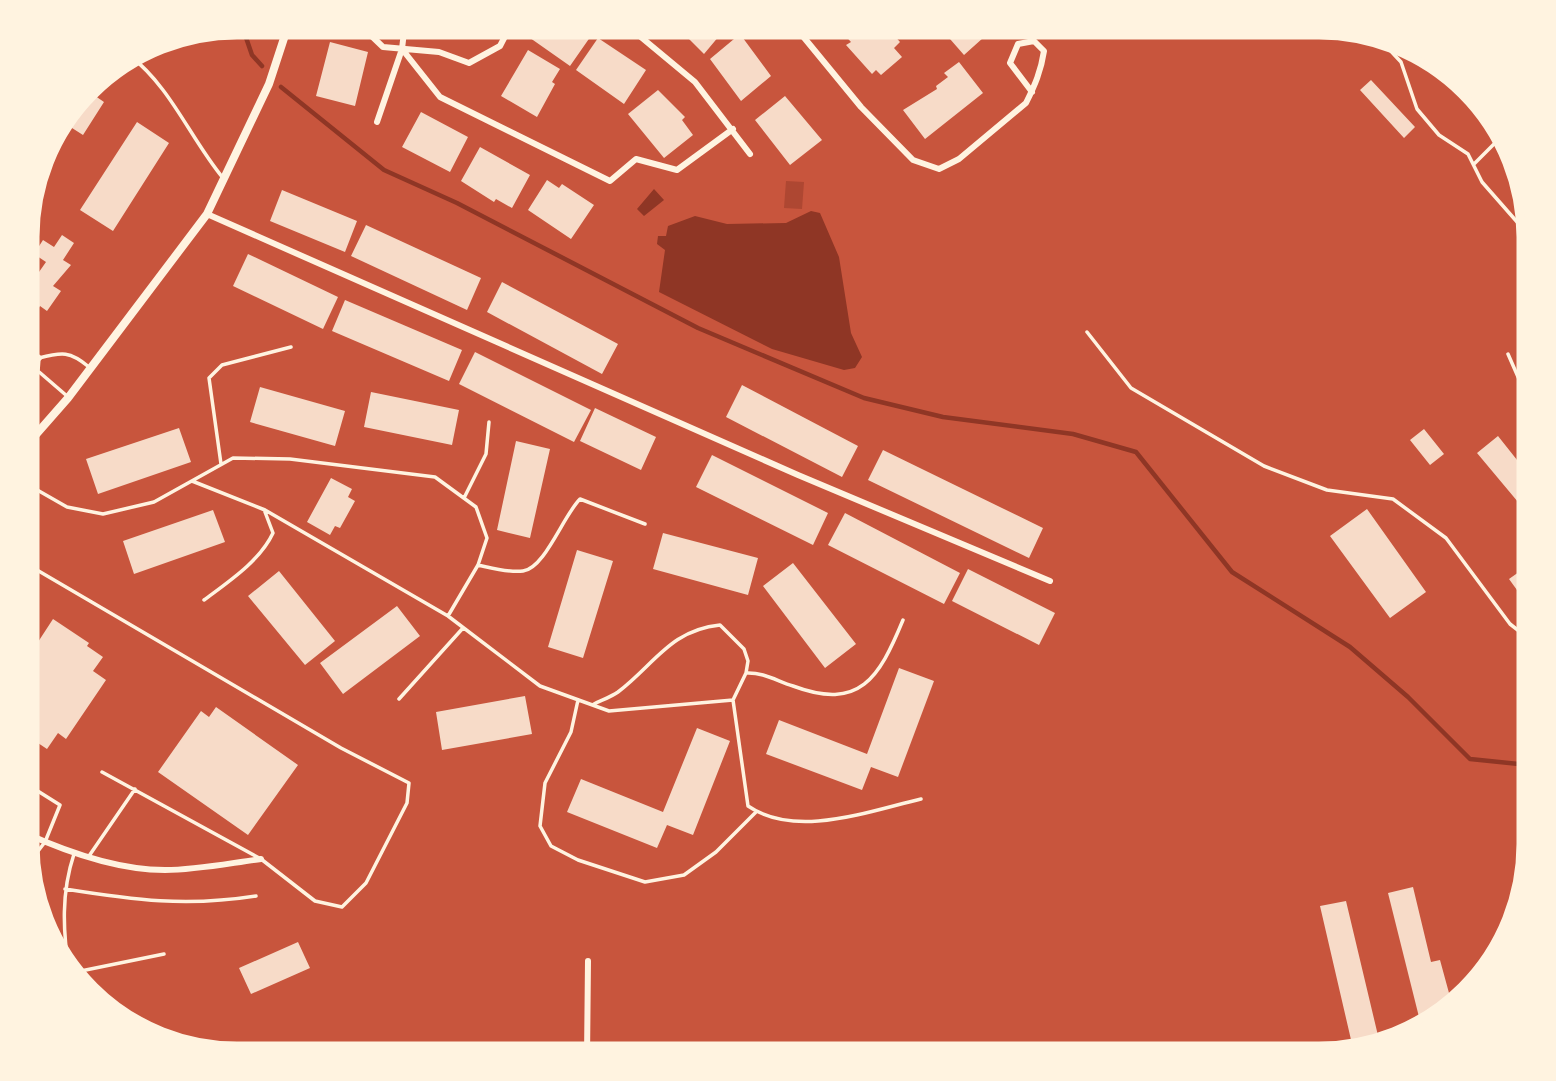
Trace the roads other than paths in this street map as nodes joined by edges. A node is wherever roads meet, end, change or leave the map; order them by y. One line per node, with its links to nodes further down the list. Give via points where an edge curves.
1 (285, 35): 16 (street)
2 (370, 35): 8 (street, via 383,47)
3 (404, 35): 8 (street)
4 (505, 35): 8 (street, via 499,46 469,63 439,52)
5 (638, 35): 12 (street, via 695,82)
6 (802, 35): 10 (street, via 861,107 913,160 939,169 959,159 1026,103)
7 (1387, 47): 15 (lane, via 1401,62 1417,109 1439,135 1468,154)
8 (402, 49): 11 (street); 12 (street, via 440,97 610,181 636,159 677,170)
9 (136, 62): 16 (lane, via 164,89 196,143)
10 (1032, 92): 10 (street, via 1044,51 1034,41 1018,44 1010,63)
11 (377, 122)
12 (733, 129): 14 (street)
13 (1496, 141): 15 (lane)
14 (750, 154)
15 (1474, 165): 18 (lane)
16 (226, 181): 17 (street)
17 (207, 214): 24 (street); 37 (street)
18 (1521, 225)
19 (1087, 332): 42 (lane, via 1131,388 1264,466 1327,490 1393,499 1446,538)
20 (291, 347): 29 (lane, via 222,365 209,378)
21 (1508, 354): 25 (lane)
22 (35, 355): 23 (street)
23 (39, 358): 24 (lane, via 72,353); 26 (lane, via 38,371)
24 (90, 369): 26 (street)
25 (1521, 384)
26 (68, 397): 28 (street)
27 (489, 422): 32 (lane, via 486,454)
28 (35, 434)
29 (221, 465): 30 (lane); 32 (lane, via 233,458 290,459 403,471 435,477)
30 (192, 481): 31 (lane, via 154,502 103,514 67,508); 33 (lane)
31 (35, 489)
32 (464, 498): 35 (lane, via 476,507 487,538)
33 (265, 510): 38 (lane, via 273,533 269,542 240,573); 39 (lane)
34 (645, 524): 35 (lane, via 580,499 568,511 540,562 524,571)
35 (478, 565): 39 (lane)
36 (35, 568): 58 (lane, via 408,783 407,803 366,883 342,906 315,901)
37 (1050, 581)
38 (204, 600)
39 (448, 616): 41 (lane)
40 (903, 620): 43 (lane, via 880,668 850,694 819,696 758,672)
41 (463, 628): 44 (lane); 45 (lane, via 540,686)
42 (1521, 633)
43 (746, 673): 46 (lane); 47 (lane, via 744,649 720,625 710,626 661,650 617,693)
44 (399, 699)
45 (578, 700): 47 (lane); 52 (lane, via 571,732 545,783 540,826 551,846 645,883 684,875 716,852)
46 (733, 700): 47 (lane, via 610,711); 52 (lane, via 748,806)
47 (592, 705)
48 (102, 772): 49 (lane)
49 (135, 789): 57 (lane); 58 (lane)
50 (35, 790): 54 (lane, via 60,805)
51 (920, 799): 52 (lane, via 818,820 791,821)
52 (755, 811)
53 (35, 838): 54 (street)
54 (45, 842): 55 (street); 56 (lane)
55 (75, 852): 57 (street); 59 (lane)
56 (35, 854)
57 (89, 856): 58 (street, via 164,870)
58 (261, 859)
59 (65, 888): 60 (lane, via 128,900 207,904); 61 (lane)
60 (256, 897)
61 (68, 954)
62 (164, 954): 64 (lane)
63 (588, 961): 65 (street)
64 (80, 970)
65 (587, 1046)

